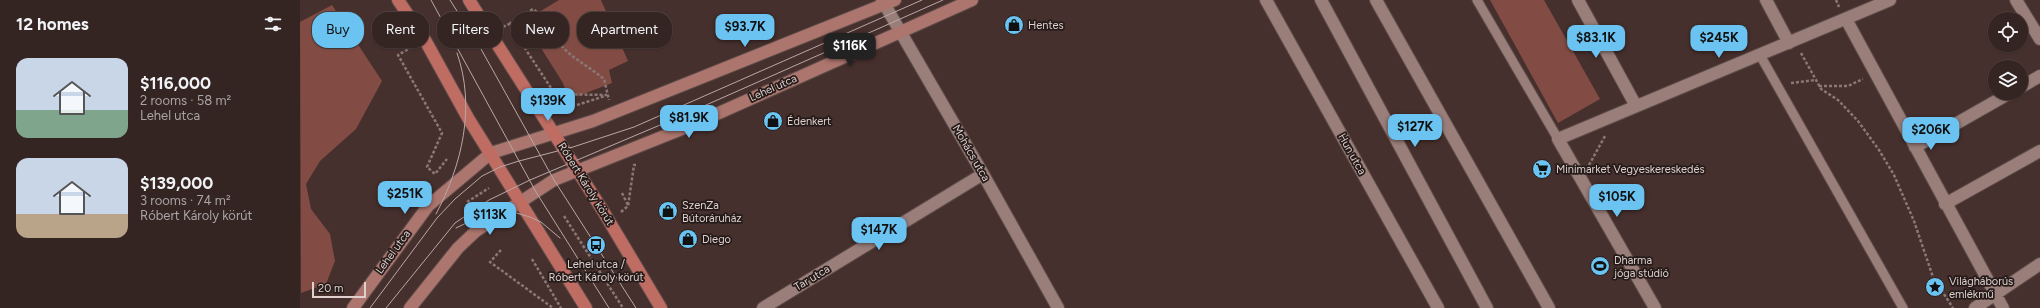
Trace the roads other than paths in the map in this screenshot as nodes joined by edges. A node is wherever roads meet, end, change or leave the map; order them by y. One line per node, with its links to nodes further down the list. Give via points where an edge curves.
1 (398, 0): 26 (main road, via 425,40 468,118)
2 (469, 0): 22 (main road, Róbert Károly körút)
3 (972, 0): 14 (main road, Lehel utca)
4 (1266, 0): 39 (street, Hun utca)
5 (1321, 0): 40 (street)
6 (1376, 0): 41 (street)
7 (1477, 0): 23 (lane)
8 (1578, 0): 21 (street)
9 (1766, 0): 16 (street)
10 (1890, 0): 13 (street)
11 (2016, 0): 15 (street)
12 (887, 2): 14 (street, Mohács utca); 22 (main road, Lehel utca, via 600,118)
13 (1846, 19): 16 (street); 24 (street)
14 (901, 31): 27 (main road, Lehel utca, via 692,125); 28 (street, Mohács utca)
15 (2040, 39)
16 (1792, 41): 17 (street)
17 (1760, 55): 21 (street); 43 (lane)
18 (2040, 76): 19 (street)
19 (2028, 83)
20 (1998, 100): 24 (street)
21 (1636, 106): 23 (street)
22 (554, 133): 26 (main road, Lehel utca); 27 (main road, Róbert Károly körút)
23 (1558, 139): 42 (street)
24 (1915, 147): 30 (street)
25 (2040, 151): 30 (street)
26 (491, 153): 29 (main road); 33 (main road, Lehel utca, via 428,206)
27 (577, 171): 29 (main road, Lehel utca, via 554,180); 36 (main road, Róbert Károly körút)
28 (983, 174): 37 (street, Tar utca); 38 (street, Mohács utca)
29 (519, 201): 34 (main road, Lehel utca, via 476,231 458,248); 35 (main road)
30 (1945, 204): 32 (street)
31 (2040, 264): 32 (street)
32 (1994, 295): 44 (street); 45 (street)
33 (353, 308)
34 (410, 308)
35 (586, 308)
36 (661, 308)
37 (763, 308)
38 (1058, 308)
39 (1438, 308)
40 (1487, 308)
41 (1549, 308)
42 (1655, 308)
43 (1902, 308)
44 (1975, 308)
45 (2002, 308)

